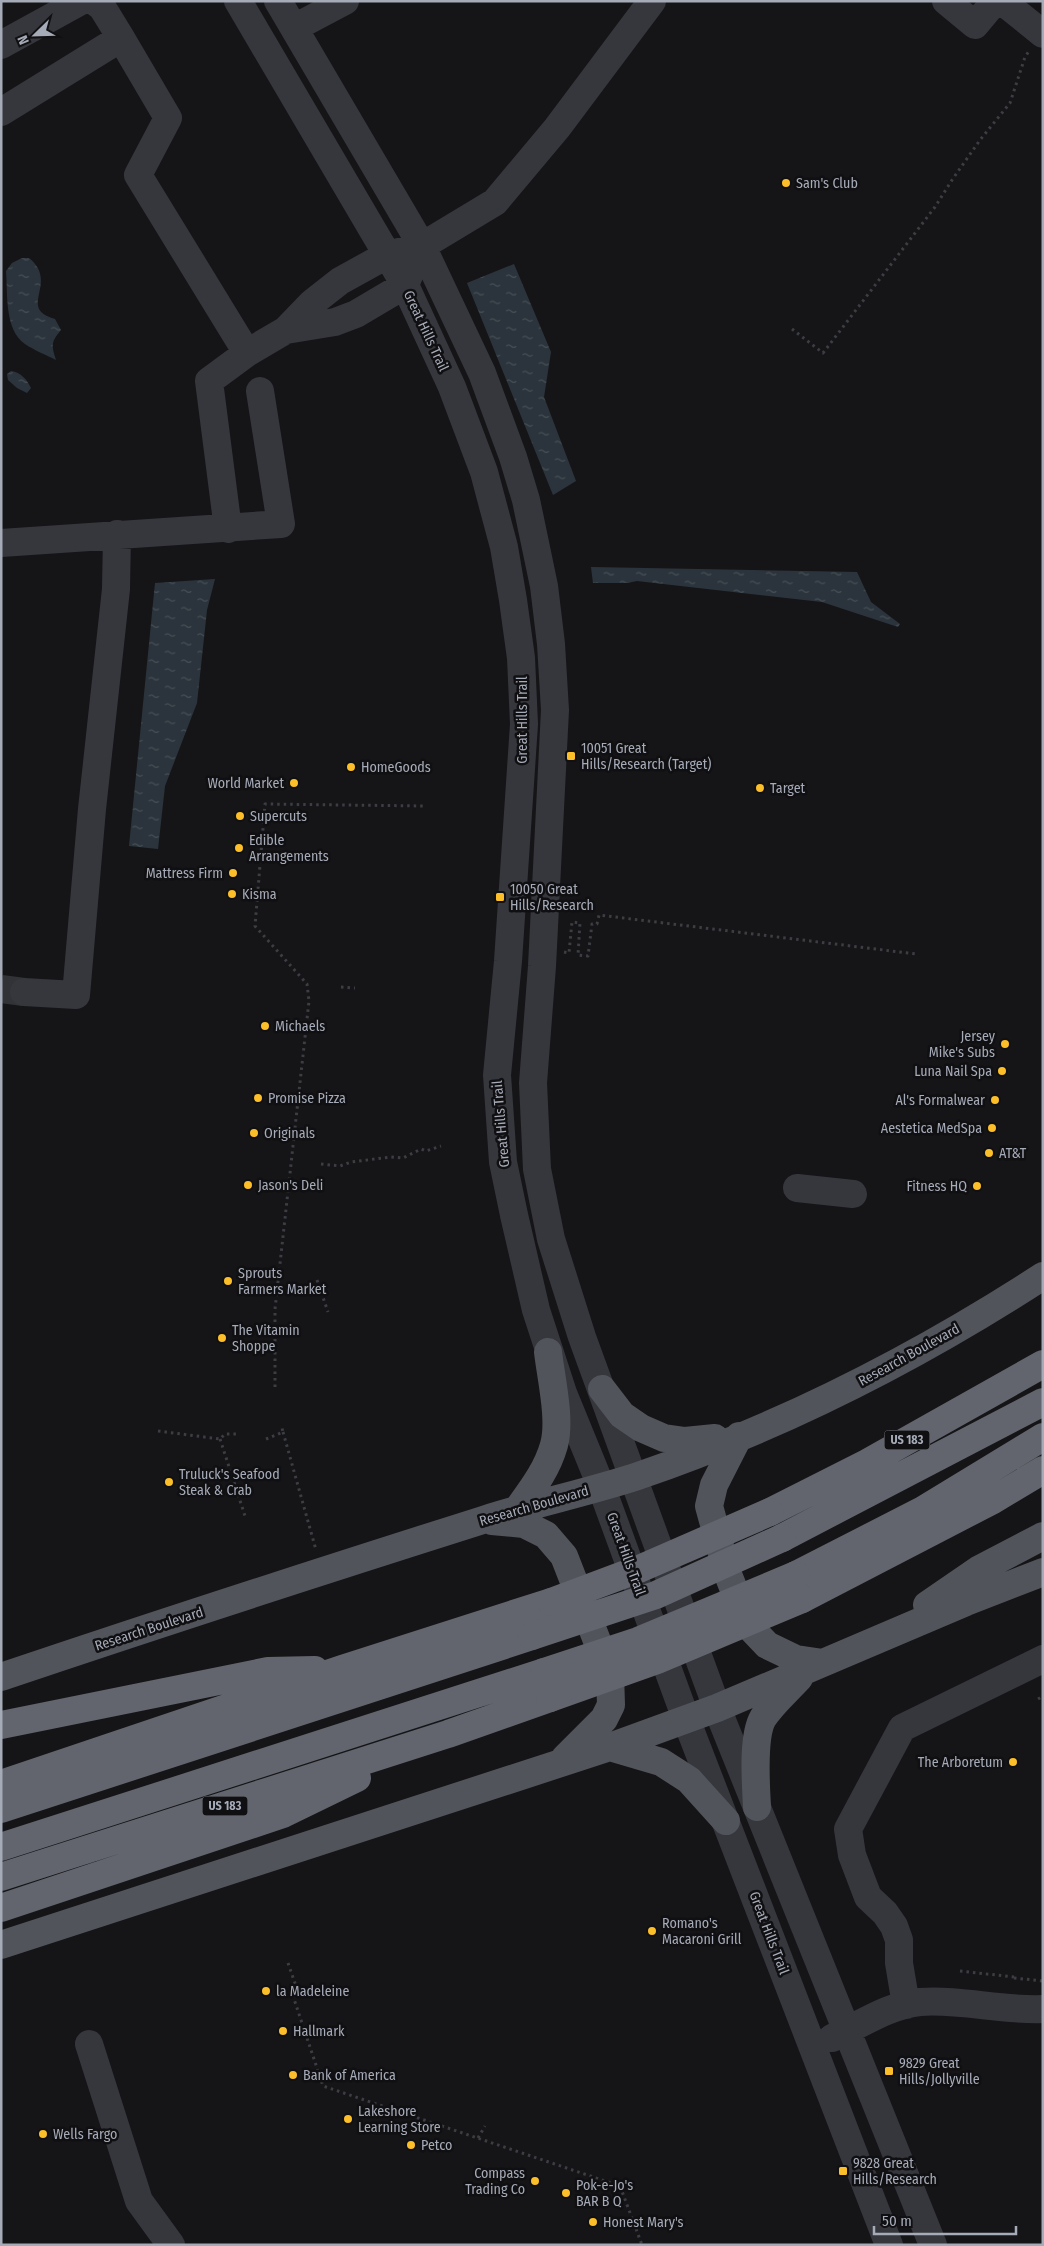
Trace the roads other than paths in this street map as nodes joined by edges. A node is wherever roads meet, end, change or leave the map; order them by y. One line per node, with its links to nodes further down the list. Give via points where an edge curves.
1 (81, 1): 13 (street)
2 (94, 1): 11 (street, via 102,7)
3 (238, 1): 16 (street, Great Hills Trail)
4 (278, 1): 10 (street)
5 (345, 1): 10 (street)
6 (652, 1): 15 (street, via 557,128 495,202)
7 (946, 1): 8 (street, via 975,25)
8 (995, 1)
9 (1002, 1): 12 (street)
10 (294, 28): 15 (street)
11 (121, 38): 14 (street); 19 (street, via 168,118 138,175)
12 (1038, 39)
13 (1, 45)
14 (1, 112)
15 (422, 246): 16 (street); 17 (street); 24 (street, via 482,373 513,457 544,586 555,710)
16 (387, 254): 17 (street, Great Hills Trail); 18 (street, via 340,281 312,303)
17 (405, 285): 18 (street, via 356,314 335,322); 25 (street, Great Hills Trail, via 452,388 484,472 504,547 513,600 521,658 524,724)
18 (286, 330): 19 (street)
19 (247, 353): 21 (street, via 208,381)
20 (260, 391): 21 (street, via 281,524)
21 (228, 528): 22 (street)
22 (118, 534): 23 (street); 26 (street, via 116,589 76,995)
23 (1, 543)
24 (552, 959): 25 (street); 32 (street, via 533,1082 538,1169 551,1239)
25 (508, 961): 30 (street, Great Hills Trail, via 497,1075 504,1162)
26 (24, 992)
27 (797, 1188): 28 (street)
28 (853, 1194)
29 (1043, 1276): 34 (main road, Research Boulevard, via 883,1371)
30 (548, 1352): 38 (street, Great Hills Trail); 41 (main road, via 555,1416 554,1443 545,1468)
31 (1043, 1364): 46 (highway, US 183, bridge, via 867,1463 770,1512 639,1569)
32 (602, 1389): 34 (main road, via 622,1415 664,1438 685,1441); 37 (street)
33 (1043, 1402): 46 (highway, bridge, via 782,1538 656,1595)
34 (739, 1436): 37 (main road, Research Boulevard); 49 (main road, via 714,1485 709,1506 727,1572 748,1625 767,1645)
35 (1043, 1437): 45 (highway)
36 (1043, 1470): 40 (highway, US 183)
37 (634, 1477): 38 (main road, Research Boulevard); 53 (street)
38 (601, 1486): 41 (main road, Research Boulevard); 54 (street, Great Hills Trail)
39 (1043, 1489): 40 (highway)
40 (993, 1500): 45 (highway, US 183)
41 (517, 1510): 42 (main road, Research Boulevard)
42 (484, 1520): 51 (main road, Research Boulevard); 58 (main road, via 524,1524 546,1535 564,1556 610,1674 611,1705 604,1720)
43 (1043, 1536): 47 (main road, via 978,1570)
44 (1043, 1572): 47 (main road)
45 (799, 1587): 52 (highway, US 183, bridge, via 657,1660)
46 (526, 1624): 50 (highway, US 183); 61 (highway)
47 (876, 1640): 49 (main road)
48 (1043, 1659): 67 (street, via 902,1728 848,1829 852,1855 868,1897 894,1926 899,1940)
49 (814, 1667): 53 (main road); 60 (main road, via 762,1720 756,1763)
50 (342, 1669): 55 (highway, via 268,1671); 59 (highway, US 183)
51 (1, 1677)
52 (547, 1685): 56 (highway, US 183); 63 (highway)
53 (717, 1708): 54 (main road); 60 (street)
54 (686, 1719): 57 (main road); 62 (street, Great Hills Trail)
55 (1, 1725)
56 (448, 1734): 64 (highway, US 183); 65 (highway, via 283,1814)
57 (610, 1747): 58 (main road); 62 (main road, via 661,1762 689,1780)
58 (559, 1764): 66 (main road)
59 (1, 1784)
60 (756, 1807): 69 (street)
61 (1, 1809)
62 (726, 1821): 71 (street, Great Hills Trail)
63 (1, 1847)
64 (1, 1877)
65 (1, 1908)
66 (1, 1945)
67 (906, 2005): 68 (street, via 920,2002); 69 (street, via 868,2019)
68 (1043, 2010)
69 (848, 2031): 71 (street); 74 (street)
70 (89, 2044): 72 (street, via 138,2201)
71 (814, 2047): 73 (street, Great Hills Trail)
72 (171, 2245)
73 (889, 2245)
74 (933, 2245)

